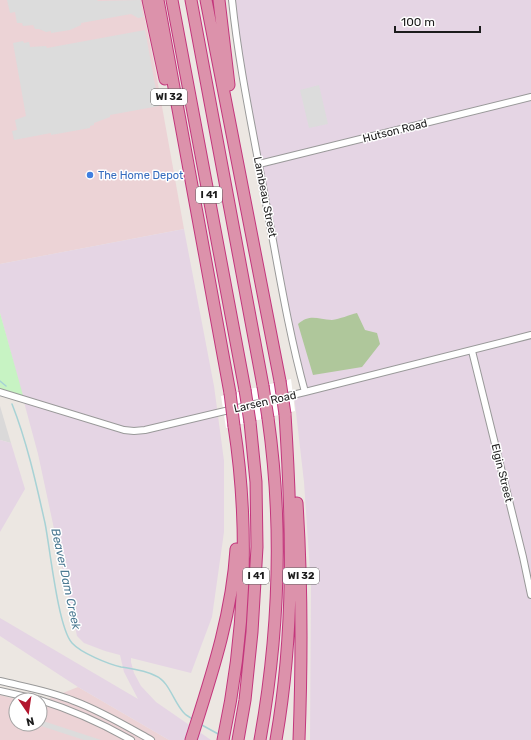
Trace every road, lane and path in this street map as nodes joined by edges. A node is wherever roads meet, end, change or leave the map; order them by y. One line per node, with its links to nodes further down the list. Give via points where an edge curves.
1 (148, 0): 11 (highway, WI 32, via 182,156)
2 (158, 0): 11 (highway)
3 (172, 0): 22 (highway, I 41, bridge, via 245,390 256,482 257,547 252,632)
4 (191, 0): 28 (highway, I 41, bridge, via 263,386 273,459 277,575 271,657)
5 (206, 0): 10 (highway)
6 (219, 0): 10 (highway, WI 32)
7 (232, 0): 9 (street, Lambeau Street)
8 (531, 97): 9 (street, Hutson Road)
9 (259, 164): 15 (street, Lambeau Street, via 295,355)
10 (239, 167): 16 (highway, WI 32, bridge)
11 (193, 193): 17 (highway, WI 32, bridge, via 230,393)
12 (531, 336): 13 (street, Larsen Road)
13 (472, 351): 15 (street, Larsen Road); 18 (street, Elgin Street)
14 (0, 392): 15 (street, Larsen Road, via 134,431)
15 (305, 392)
16 (285, 414): 29 (highway, via 291,587 287,656); 30 (highway, WI 32, via 296,483 300,551 302,640)
17 (243, 521): 21 (highway, via 242,591 234,675); 25 (highway, via 237,541 228,613)
18 (531, 595)
19 (0, 681): 24 (street, via 74,700)
20 (48, 703): 23 (street, via 95,721)
21 (226, 716): 26 (highway); 27 (highway)
22 (239, 735)
23 (130, 740)
24 (151, 740)
25 (191, 740)
26 (218, 740)
27 (223, 740)
28 (260, 740)
29 (276, 740)
30 (299, 740)

